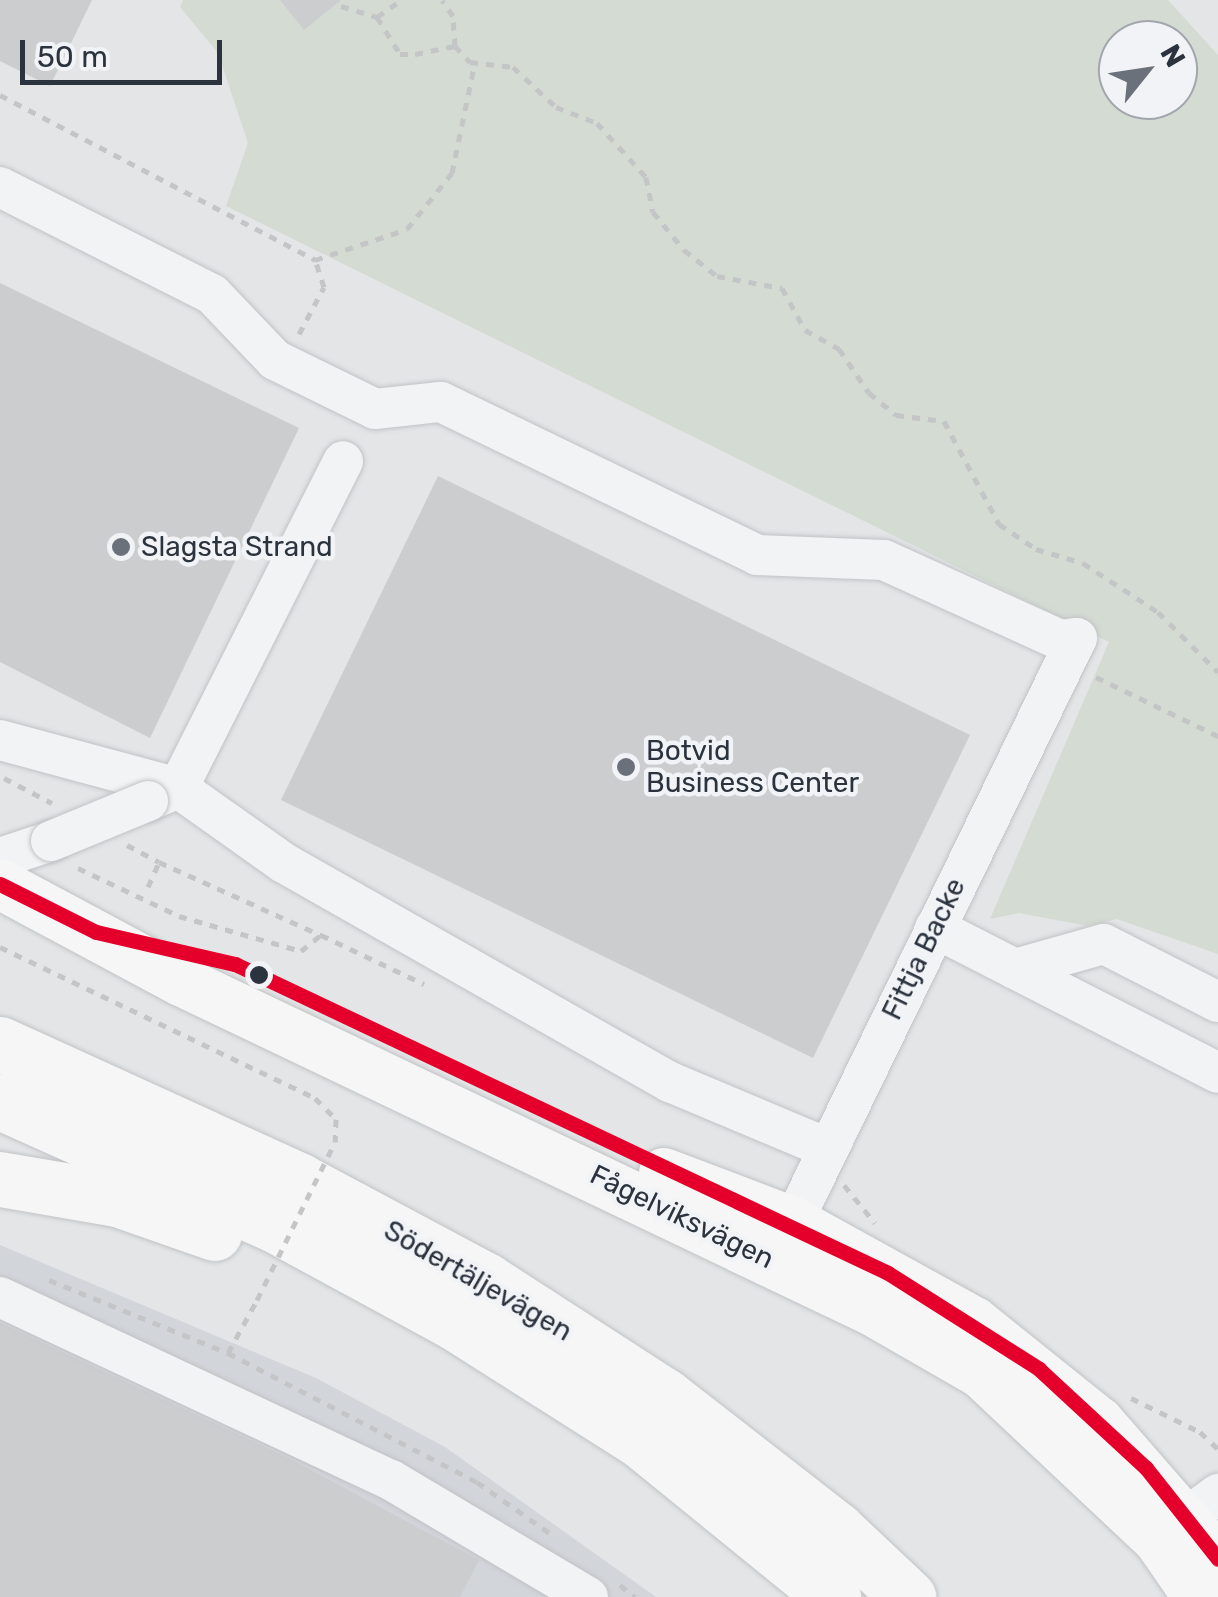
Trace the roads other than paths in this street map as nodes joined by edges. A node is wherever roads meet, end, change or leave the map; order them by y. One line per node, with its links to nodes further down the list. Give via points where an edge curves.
1 (0, 187): 7 (street, Fittja Backe, via 212,294 284,364 375,408 440,402 757,555 884,560 1060,640 1077,638)
2 (343, 462): 4 (street)
3 (0, 740): 4 (street)
4 (163, 794): 5 (street, bridge); 13 (street)
5 (28, 849)
6 (0, 884): 15 (main road, Fågelviksvägen, via 182,981)
7 (935, 928): 8 (street); 13 (street, Fittja Backe)
8 (1016, 969): 9 (street, via 1104,944); 11 (street)
9 (1218, 1002)
10 (0, 1044): 22 (highway, Södertäljevägen, via 300,1181 487,1281 666,1396)
11 (1218, 1073)
12 (0, 1102): 17 (highway, Södertäljevägen, via 275,1225)
13 (821, 1161): 15 (street, Fittja Backe)
14 (0, 1179): 17 (highway, via 117,1199)
15 (783, 1242): 18 (main road, Fågelviksvägen)
16 (0, 1297): 20 (street, via 391,1480)
17 (457, 1324): 21 (highway, Södertäljevägen, via 640,1440)
18 (1188, 1516): 19 (main road, Fågelviksvägen); 23 (main road, Fågelviksvägen)
19 (1218, 1558)
20 (588, 1597)
21 (832, 1597)
22 (908, 1597)
23 (1198, 1597)

